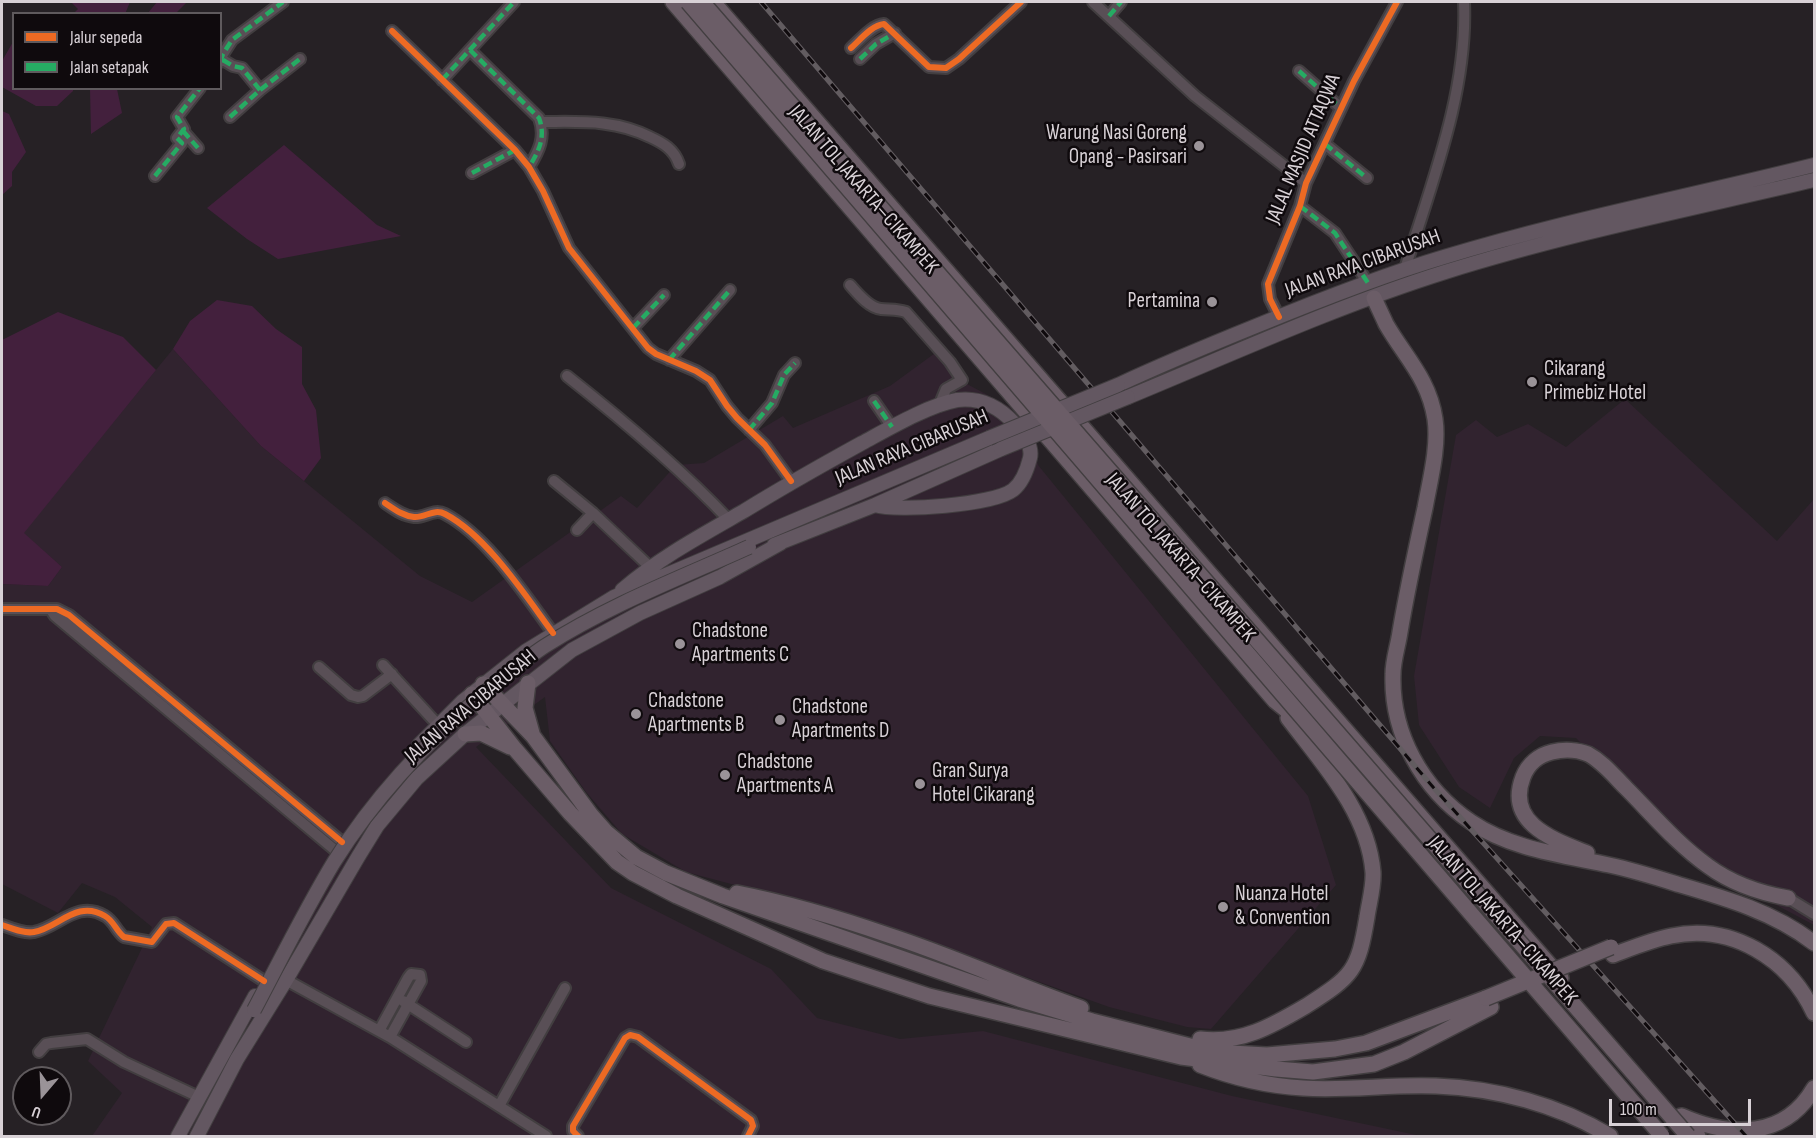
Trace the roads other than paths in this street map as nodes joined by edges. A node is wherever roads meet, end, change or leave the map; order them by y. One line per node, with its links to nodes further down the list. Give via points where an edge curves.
1 (283, 2): 19 (street, via 232,40)
2 (514, 2): 16 (street)
3 (674, 2): 76 (highway, JALAN TOL JAKARTA–CIKAMPEK)
4 (688, 2): 117 (highway, bridge)
5 (702, 2): 118 (highway, bridge)
6 (713, 2): 110 (highway, JALAN TOL JAKARTA–CIKAMPEK)
7 (1021, 2): 14 (street, via 946,68 929,67)
8 (1093, 2): 12 (street)
9 (1121, 2): 12 (street)
10 (1396, 2): 24 (street, JALAL MASJID ATTAQWA)
11 (1464, 2): 40 (street, via 1460,62 1448,133)
12 (1109, 16): 38 (street, via 1195,96)
13 (392, 31): 21 (street)
14 (895, 33): 15 (street, via 879,24); 18 (street)
15 (851, 48)
16 (470, 50): 21 (street); 26 (street)
17 (300, 59): 23 (street)
18 (860, 59)
19 (222, 61): 23 (street, via 242,68)
20 (1299, 71): 24 (street)
21 (442, 80): 30 (street)
22 (198, 90): 27 (street, via 177,117)
23 (260, 90): 25 (street)
24 (1341, 108): 28 (street, JALAL MASJID ATTAQWA)
25 (230, 117)
26 (541, 122): 31 (street, via 623,126 668,147); 33 (street, via 542,142)
27 (183, 131): 29 (street); 35 (street, via 177,138 182,143)
28 (1325, 144): 36 (street); 38 (street, JALAL MASJID ATTAQWA)
29 (198, 148)
30 (515, 150): 33 (street); 34 (street)
31 (679, 164)
32 (1815, 165): 40 (main road, JALAN RAYA CIBARUSAH, via 1520,236)
33 (529, 167): 48 (street, via 569,248)
34 (472, 173)
35 (154, 176)
36 (1367, 178)
37 (1815, 180): 42 (main road, JALAN RAYA CIBARUSAH, via 1549,243)
38 (1306, 183): 39 (street, JALAL MASJID ATTAQWA)
39 (1300, 206): 41 (street, via 1335,233); 47 (street, JALAL MASJID ATTAQWA, via 1268,284)
40 (1405, 269): 41 (main road, JALAN RAYA CIBARUSAH); 42 (main road)
41 (1368, 283): 47 (main road, JALAN RAYA CIBARUSAH)
42 (1412, 284): 46 (main road, JALAN RAYA CIBARUSAH)
43 (850, 285): 53 (street, via 872,306 906,312 950,362 962,380 946,389)
44 (730, 291): 49 (street)
45 (664, 295): 48 (street)
46 (1374, 298): 59 (main road, JALAN RAYA CIBARUSAH, bridge, via 1001,449); 84 (highway, via 1421,376 1436,434 1393,673 1395,705 1409,752 1455,810 1494,835 1533,849)
47 (1278, 317): 62 (main road, JALAN RAYA CIBARUSAH, bridge)
48 (633, 328): 49 (street, via 648,348)
49 (669, 360): 55 (street, via 710,380)
50 (795, 363): 55 (street, via 784,375 772,403)
51 (567, 376): 61 (street, via 621,418)
52 (874, 400): 54 (street)
53 (939, 406): 54 (main road); 59 (main road, via 973,400 1001,411 1020,430 1029,448 1029,461 1021,481 1013,490 986,499 946,505)
54 (892, 427): 57 (main road)
55 (749, 430): 57 (street)
56 (554, 481): 60 (street)
57 (791, 481): 61 (main road)
58 (385, 503): 69 (street, via 416,517 444,513 470,531)
59 (875, 505): 64 (main road, JALAN RAYA CIBARUSAH)
60 (593, 513): 63 (street); 66 (street)
61 (728, 519): 66 (main road)
62 (778, 528): 65 (main road, JALAN RAYA CIBARUSAH); 67 (main road, JALAN RAYA CIBARUSAH)
63 (577, 531)
64 (781, 543): 65 (main road, JALAN RAYA CIBARUSAH); 74 (main road, JALAN RAYA CIBARUSAH, via 729,573 591,639)
65 (751, 549): 98 (main road, JALAN RAYA CIBARUSAH, bridge, via 610,617 542,656 430,748 376,812 347,854)
66 (650, 567): 67 (main road)
67 (614, 597): 69 (main road, JALAN RAYA CIBARUSAH)
68 (2, 609): 83 (street, via 51,610)
69 (553, 633): 72 (main road, JALAN RAYA CIBARUSAH)
70 (383, 665): 73 (street)
71 (319, 668): 73 (street, via 358,697)
72 (501, 670): 74 (main road, via 500,678 509,690); 75 (main road, JALAN RAYA CIBARUSAH)
73 (392, 674): 79 (street)
74 (523, 687): 77 (main road, JALAN RAYA CIBARUSAH); 81 (highway)
75 (473, 693): 77 (highway); 78 (highway); 79 (main road, JALAN RAYA CIBARUSAH)
76 (1275, 701): 85 (highway, via 1330,772 1347,801 1370,850 1373,874 1361,951 1351,973 1319,998 1255,1033 1217,1041 1160,1031 1070,1004 889,935 760,898); 117 (highway, JALAN TOL JAKARTA–CIKAMPEK, via 1304,725)
77 (501, 705): 78 (main road, JALAN RAYA CIBARUSAH); 81 (highway)
78 (485, 718): 80 (main road, JALAN RAYA CIBARUSAH); 82 (highway)
79 (438, 725): 83 (main road, JALAN RAYA CIBARUSAH, via 395,770)
80 (465, 734): 82 (highway, via 486,735); 91 (main road, JALAN RAYA CIBARUSAH, via 417,778 377,826)
81 (533, 736): 85 (highway, via 606,832 636,857)
82 (515, 749): 104 (highway, via 617,862 677,896 823,961 871,978 929,996)
83 (339, 846): 92 (main road, JALAN RAYA CIBARUSAH)
84 (1620, 868): 86 (highway, via 1550,838 1528,820 1519,791 1526,770 1535,759 1553,751 1587,754 1605,766 1708,867 1767,895); 89 (highway, via 1733,900 1795,929)
85 (705, 889): 96 (highway, via 1019,999 1164,1041 1231,1053 1304,1053 1366,1043)
86 (1788, 898): 87 (street)
87 (1815, 914)
88 (2, 925): 92 (street, via 35,932 73,913 87,911 106,916 124,937 153,942 166,924 174,922)
89 (1815, 943)
90 (1612, 951): 94 (highway, via 1682,924 1731,929 1763,941 1781,954); 96 (highway, bridge); 99 (highway, via 1672,936 1701,934 1733,939 1777,962 1805,994)
91 (286, 980): 100 (street); 105 (main road, JALAN RAYA CIBARUSAH)
92 (264, 981): 106 (main road, JALAN RAYA CIBARUSAH)
93 (565, 988): 109 (street)
94 (1815, 993)
95 (397, 998): 97 (street); 97 (street, via 411,974 420,975 421,981); 100 (street)
96 (1489, 1002): 104 (highway, via 1404,1052 1374,1064 1313,1072)
97 (408, 1005): 101 (street); 102 (street)
98 (256, 1011): 105 (main road, JALAN RAYA CIBARUSAH); 106 (main road, JALAN RAYA CIBARUSAH, via 219,1073)
99 (1815, 1013)
100 (379, 1031): 101 (street)
101 (390, 1037): 109 (street)
102 (466, 1042)
103 (39, 1052): 108 (street, via 51,1042 87,1039 134,1067)
104 (1181, 1057): 116 (highway, via 1242,1079 1282,1086 1436,1086 1491,1092 1584,1121)
105 (237, 1059): 113 (main road, JALAN RAYA CIBARUSAH)
106 (208, 1081): 108 (main road, JALAN RAYA CIBARUSAH)
107 (1815, 1088): 110 (highway, via 1808,1100 1781,1123 1745,1134 1721,1131)
108 (199, 1097): 112 (main road, JALAN RAYA CIBARUSAH)
109 (499, 1106): 111 (street)
110 (1679, 1115): 119 (highway, JALAN TOL JAKARTA–CIKAMPEK)
111 (537, 1134)
112 (178, 1137)
113 (197, 1137)
114 (578, 1137): 115 (street, via 573,1126 630,1035 751,1120 753,1126)
115 (748, 1137)
116 (1610, 1137)
117 (1662, 1137)
118 (1688, 1137)
119 (1698, 1137)

